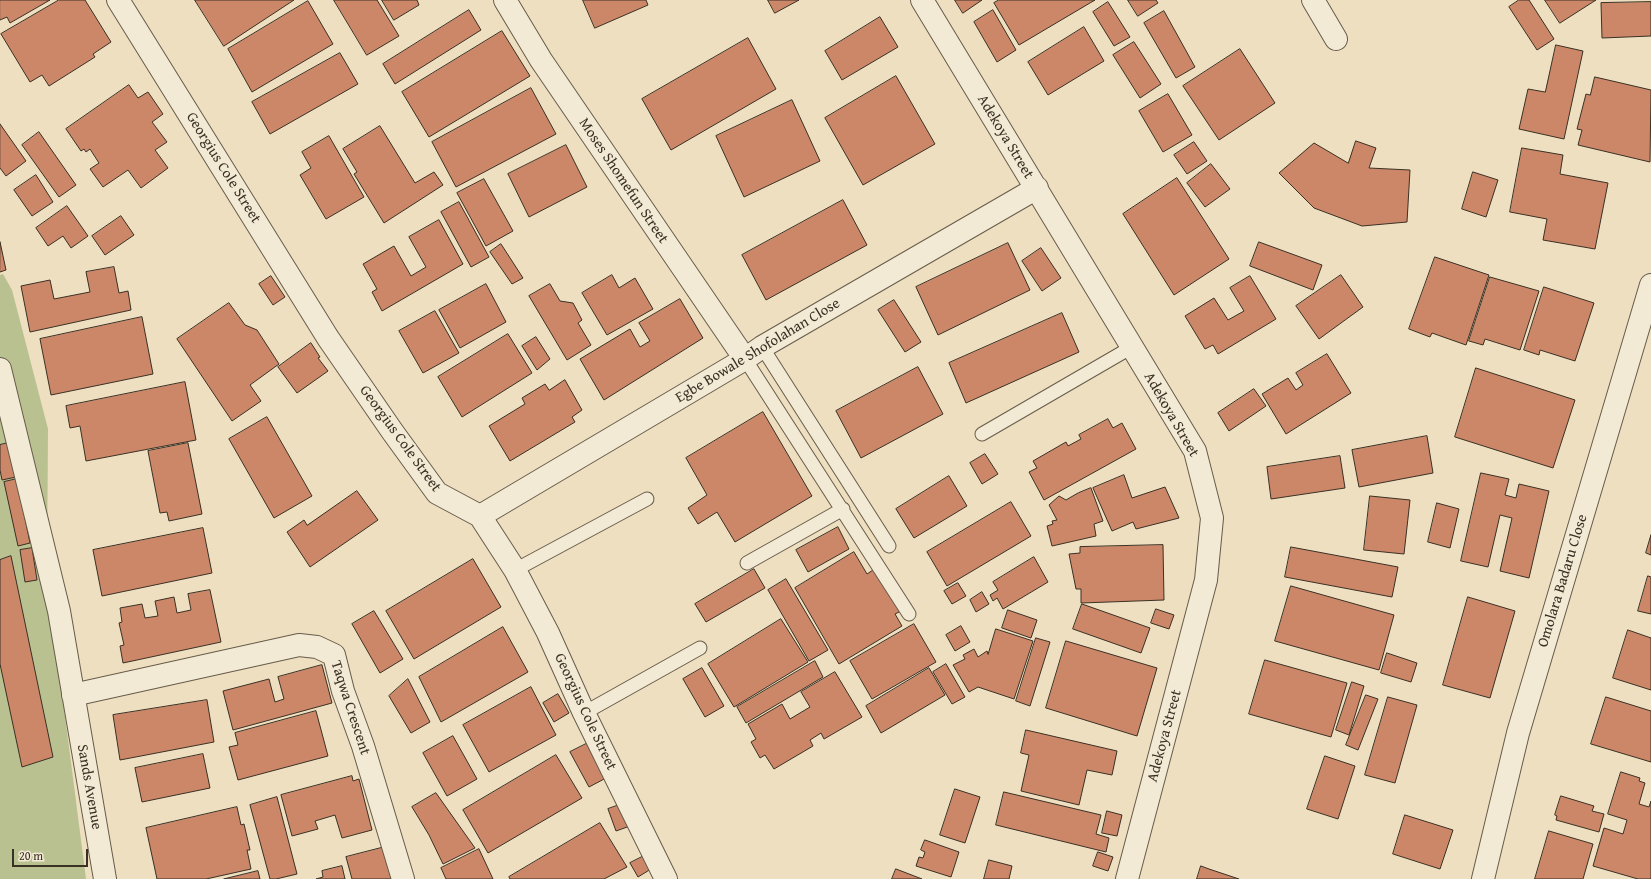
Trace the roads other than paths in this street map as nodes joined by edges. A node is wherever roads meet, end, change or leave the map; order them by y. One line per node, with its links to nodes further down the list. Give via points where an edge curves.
1 (118, 0): 14 (street, Georgius Cole Street, via 328,338 392,431 436,493)
2 (505, 0): 9 (street, Moses Shomefun Street, via 541,60)
3 (922, 0): 6 (street, Adekoya Street)
4 (1313, 0): 5 (street)
5 (1336, 39)
6 (1037, 188): 8 (street, Adekoya Street); 9 (street, Egbe Bowale Shofolahan Close)
7 (1651, 285): 26 (street, Omolara Badaru Close, via 1518,733)
8 (1132, 347): 11 (lane); 25 (street, Adekoya Street, via 1195,451 1212,518 1206,580)
9 (754, 353): 13 (lane); 14 (street, Egbe Bowale Shofolahan Close); 15 (lane)
10 (0, 369): 20 (street, Sands Avenue, via 59,611)
11 (982, 434)
12 (647, 499): 17 (lane)
13 (843, 509): 16 (lane); 18 (lane)
14 (480, 516): 17 (street, Georgius Cole Street)
15 (889, 546)
16 (747, 563)
17 (515, 570): 21 (street, Georgius Cole Street, via 548,633)
18 (909, 614)
19 (700, 648): 21 (lane)
20 (73, 695): 22 (street, Sands Avenue); 23 (street, Taqwa Crescent, via 299,645 318,647 334,655)
21 (584, 713): 24 (street, Georgius Cole Street)
22 (105, 879)
23 (402, 879)
24 (666, 879)
25 (1127, 879)
26 (1483, 879)

